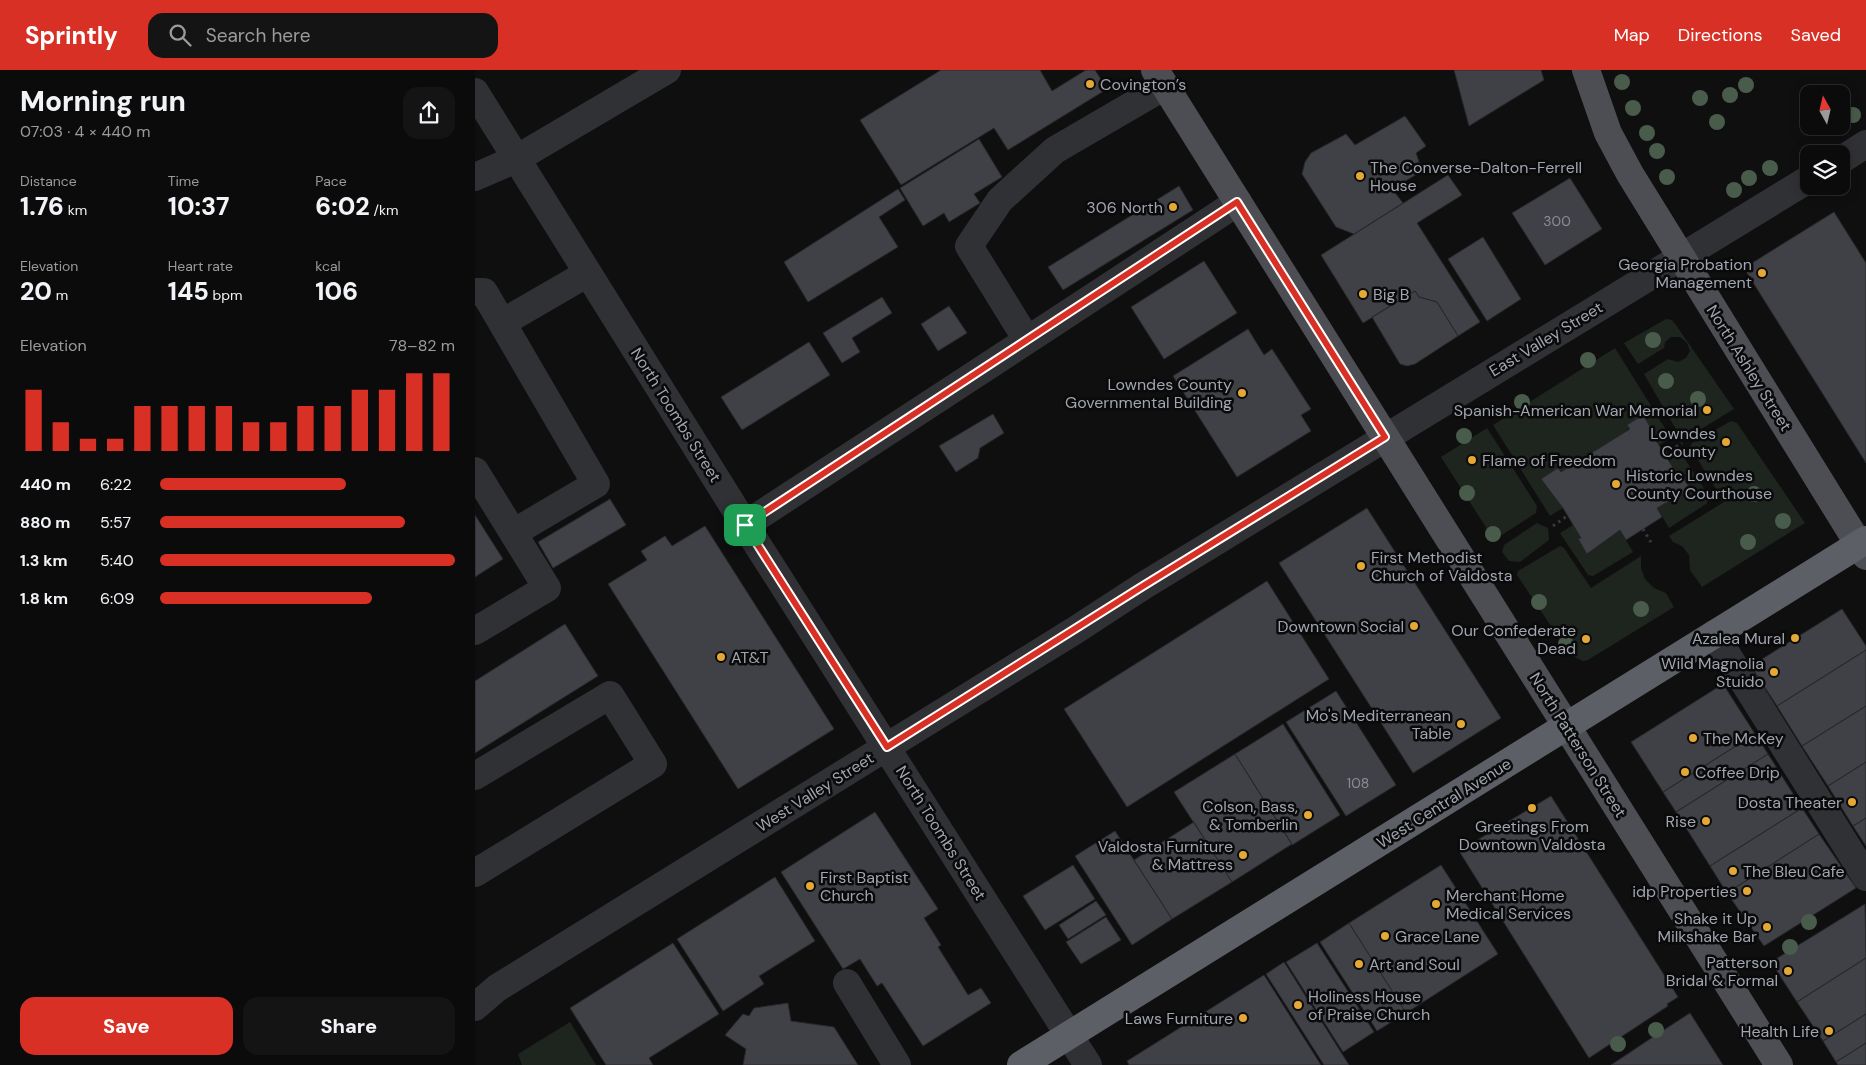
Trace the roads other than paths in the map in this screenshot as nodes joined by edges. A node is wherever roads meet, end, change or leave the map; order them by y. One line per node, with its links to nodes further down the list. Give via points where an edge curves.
1 (667, 70): 7 (street)
2 (1586, 70): 11 (main road, North Ashley Street, via 1608,133)
3 (1160, 78): 10 (main road, North Patterson Street); 15 (street, via 1055,150 1000,200 969,246)
4 (475, 92): 7 (street, North Toombs Street)
5 (1866, 144): 6 (street)
6 (1850, 154)
7 (516, 159): 8 (street); 12 (street, North Toombs Street)
8 (475, 177)
9 (1800, 185): 11 (street, East Valley Street)
10 (1237, 202): 15 (street); 16 (main road, North Patterson Street)
11 (1681, 257): 16 (street, East Valley Street); 20 (main road, North Ashley Street)
12 (588, 273): 14 (street); 18 (street, North Toombs Street)
13 (475, 292): 14 (street, via 484,292)
14 (502, 323): 19 (street, via 596,484)
15 (1027, 340): 18 (street)
16 (1385, 437): 23 (main road, North Patterson Street); 24 (street, West Valley Street)
17 (475, 471): 19 (street)
18 (745, 525): 24 (street, North Toombs Street)
19 (513, 533): 21 (street, via 547,588)
20 (1864, 547): 22 (highway, West Central Avenue)
21 (475, 632)
22 (1714, 634): 23 (highway, West Central Avenue); 27 (street)
23 (1567, 727): 30 (highway, West Central Avenue); 34 (main road, North Patterson Street)
24 (887, 747): 29 (street, West Valley Street, via 497,988); 30 (street, North Toombs Street)
25 (475, 776): 26 (street, via 610,695 653,764)
26 (475, 873)
27 (1866, 877)
28 (847, 983): 31 (street)
29 (475, 1007)
30 (1070, 1035): 32 (highway, West Central Avenue); 33 (street, North Toombs Street)
31 (897, 1065)
32 (1021, 1065)
33 (1088, 1065)
34 (1779, 1065)

